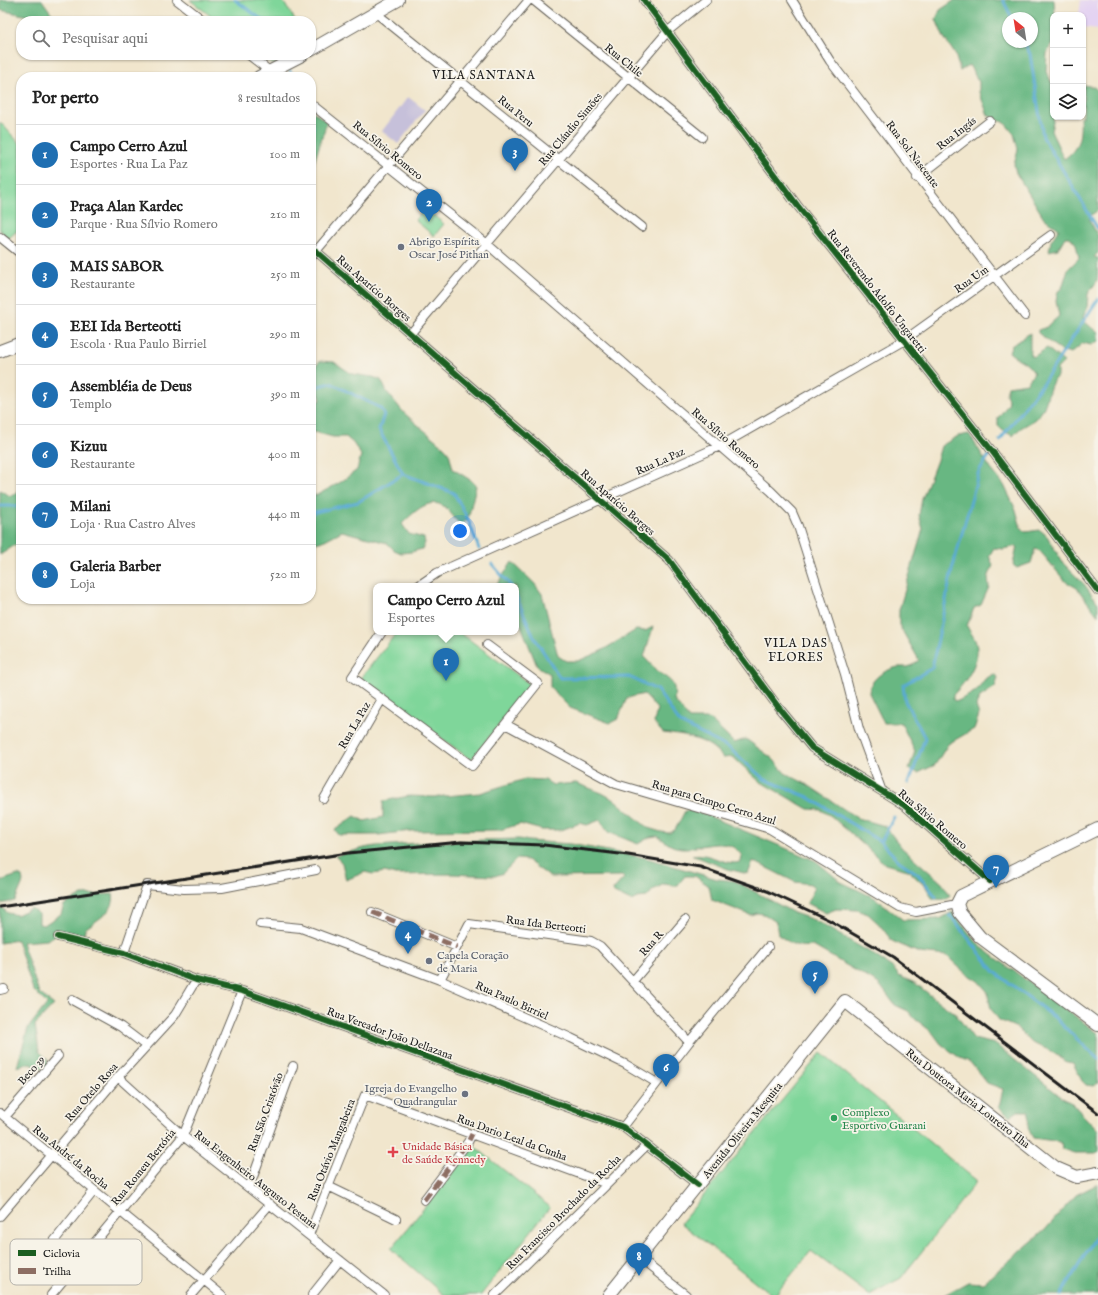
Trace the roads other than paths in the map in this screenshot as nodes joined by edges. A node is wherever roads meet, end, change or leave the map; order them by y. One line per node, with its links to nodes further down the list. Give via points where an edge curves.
1 (177, 0): 9 (street)
2 (398, 0): 8 (street)
3 (529, 0): 17 (street)
4 (533, 0): 16 (street, Rua Chile)
5 (644, 0): 10 (street, Rua Reverendo Adolfo Ungaretti)
6 (706, 0): 10 (street, Rua Cláudio Simões)
7 (792, 0): 23 (street, Rua Sol Nascente, via 830,61)
8 (376, 13): 11 (street); 17 (street, Rua Peru)
9 (198, 16)
10 (668, 31): 16 (street, Rua Cláudio Simões); 34 (street, Rua Reverendo Adolfo Ungaretti, via 797,205)
11 (316, 47)
12 (255, 60): 14 (street)
13 (295, 60): 15 (street)
14 (271, 72)
15 (277, 72)
16 (628, 78): 20 (street, Rua Chile); 21 (street, Rua Cláudio Simões)
17 (460, 80): 21 (street, Rua Peru); 22 (street)
18 (316, 108): 22 (street, Rua Sílvio Romero)
19 (990, 120): 23 (street, Rua Ingás)
20 (702, 137)
21 (559, 160): 24 (street, Rua Peru); 27 (street, Rua Cláudio Simões)
22 (389, 165): 27 (street, Rua Sílvio Romero); 29 (street)
23 (917, 178): 31 (street, Rua Sol Nascente)
24 (642, 227)
25 (1051, 235): 31 (street, Rua Um)
26 (0, 237): 28 (street)
27 (487, 244): 33 (street, Rua Cláudio Simões); 37 (street, Rua Sílvio Romero)
28 (16, 250)
29 (316, 252)
30 (316, 256): 33 (street, Rua Aparício Borges)
31 (995, 276): 32 (street, Rua Sol Nascente); 34 (street, Rua Um)
32 (1025, 316)
33 (411, 333): 38 (street, Rua Aparício Borges)
34 (903, 341): 37 (street, Rua La Paz); 40 (street, Rua Reverendo Adolfo Ungaretti, via 992,451)
35 (16, 345): 36 (street)
36 (0, 351)
37 (720, 446): 38 (street, Rua La Paz); 45 (street, Rua Sílvio Romero, via 792,512 845,674 859,729)
38 (600, 500): 39 (street, Rua La Paz, via 437,573); 45 (street, Rua Aparício Borges, via 669,560 779,708 812,748)
39 (422, 583)
40 (1098, 591)
41 (380, 635): 43 (street, Rua La Paz, via 352,677)
42 (486, 645): 44 (street, via 538,683)
43 (382, 699): 44 (street, via 472,766); 46 (street, Rua La Paz)
44 (507, 725): 50 (street, Rua para Campo Cerro Azul, via 616,784 770,829 900,908 916,912)
45 (881, 789): 49 (street, Rua Sílvio Romero, via 904,805)
46 (324, 799)
47 (1098, 829): 49 (street)
48 (316, 870): 57 (street, via 222,888 184,889 147,885)
49 (990, 881): 50 (street, via 961,896)
50 (957, 904): 64 (street, via 960,913 980,937)
51 (372, 912): 55 (street)
52 (686, 920): 60 (street, Rua R)
53 (260, 924): 59 (street, Rua Paulo Birriel, via 301,928)
54 (58, 937): 57 (street, Rua Vereador João Dellazana)
55 (456, 947): 59 (street, Rua Ida Berteotti); 60 (street, Rua Ida Berteotti, via 469,924 591,940)
56 (768, 947): 65 (street)
57 (124, 953): 58 (street, Rua Vereador João Dellazana)
58 (196, 980): 61 (street, Rua Vereador João Dellazana); 66 (street, Rua Otelo Rosa, via 175,1015)
59 (440, 980): 70 (street, Rua Paulo Birriel, via 571,1038)
60 (633, 981): 65 (street, Rua Ida Berteotti)
61 (242, 991): 73 (street, Rua Vereador João Dellazana); 75 (street, Rua Romeu Bertória)
62 (72, 1000): 66 (street, via 121,1027)
63 (845, 1001): 78 (street, Rua Doutora Maria Loureiro Ilha, via 1056,1168 1077,1177); 80 (street, Avenida Oliveira Mesquita)
64 (1098, 1025)
65 (689, 1042): 70 (street)
66 (146, 1046): 69 (street, Rua Otelo Rosa)
67 (58, 1056): 72 (street, Beco 39)
68 (293, 1066): 82 (street, Rua São Cristóvão)
69 (118, 1077): 75 (street, Rua Engenheiro Augusto Pestana); 77 (street, Rua Otelo Rosa)
70 (657, 1083): 73 (street)
71 (365, 1095): 74 (street, Rua Dario Leal da Cunha); 81 (street, Rua Otávio Mangabeira)
72 (2, 1115): 77 (street, Rua André da Rocha)
73 (623, 1127): 76 (street, Rua Vereador João Dellazana)
74 (472, 1134): 79 (street, Rua Dario Leal da Cunha); 84 (street)
75 (183, 1136): 82 (street, Rua Engenheiro Augusto Pestana); 86 (street, Rua Romeu Bertória)
76 (646, 1146): 79 (street, Rua Francisco Brochado da Rocha); 80 (street, Rua Vereador João Dellazana)
77 (51, 1156): 83 (street, Rua André da Rocha); 87 (street, Rua Otelo Rosa)
78 (1098, 1173)
79 (607, 1184): 101 (street, Rua Francisco Brochado da Rocha)
80 (698, 1185): 92 (street, Avenida Oliveira Mesquita)
81 (328, 1186): 88 (street); 89 (street, Rua Otávio Mangabeira)
82 (249, 1188): 85 (street, Rua Engenheiro Augusto Pestana)
83 (94, 1191): 86 (street, Rua André da Rocha); 90 (street)
84 (424, 1200)
85 (270, 1204): 89 (street, Rua Engenheiro Augusto Pestana); 94 (street)
86 (120, 1212): 91 (street, Rua Romeu Bertória); 94 (street, Rua André da Rocha)
87 (0, 1216)
88 (396, 1219)
89 (309, 1235): 93 (street, Rua Engenheiro Augusto Pestana)
90 (56, 1238)
91 (97, 1239)
92 (639, 1258): 102 (street, Avenida Oliveira Mesquita); 103 (street)
93 (340, 1260): 99 (street); 100 (street, Rua Engenheiro Augusto Pestana)
94 (204, 1280): 97 (street); 98 (street, Rua André da Rocha)
95 (59, 1285): 96 (street, Rua Romeu Bertória)
96 (51, 1295)
97 (191, 1295)
98 (221, 1295)
99 (312, 1295)
100 (384, 1295)
101 (495, 1295)
102 (609, 1295)
103 (686, 1295)

